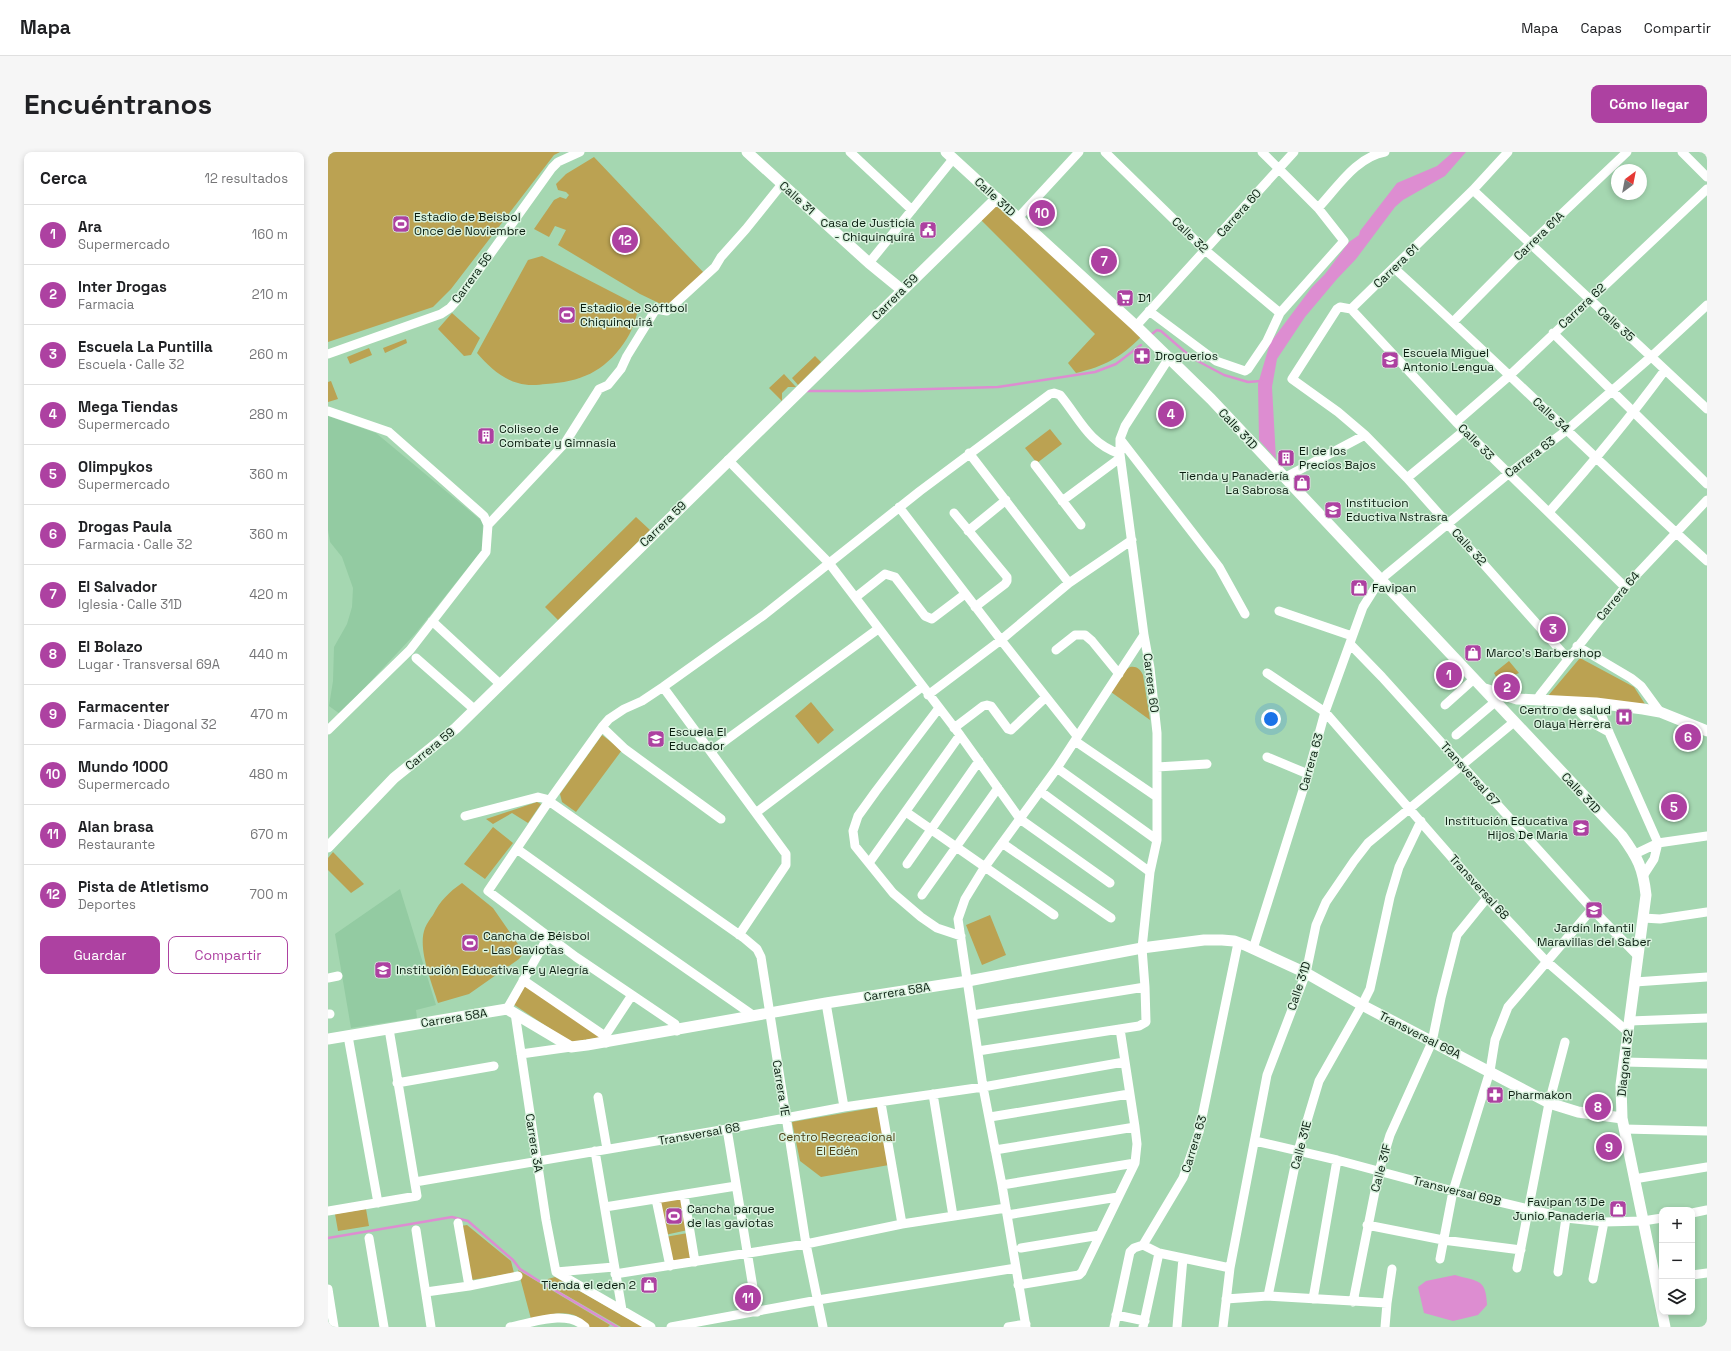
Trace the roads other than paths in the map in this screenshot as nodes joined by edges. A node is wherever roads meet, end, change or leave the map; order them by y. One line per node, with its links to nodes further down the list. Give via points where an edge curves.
1 (580, 152): 35 (street, Carrera 56, via 558,162 552,168 450,308 441,314)
2 (747, 152): 15 (street, Calle 31)
3 (850, 152): 20 (street)
4 (1078, 152): 21 (street)
5 (1105, 152): 23 (street, Calle 32)
6 (1262, 152): 13 (street)
7 (1294, 152): 13 (street, Carrera 60)
8 (1385, 152): 19 (street, via 1375,154 1359,164)
9 (1508, 152): 17 (street, Carrera 61)
10 (1627, 152): 22 (street, Carrera 61A)
11 (1682, 152): 14 (street)
12 (950, 155): 18 (street, Calle 31D); 20 (street)
13 (1279, 169): 19 (street); 23 (street, Carrera 60)
14 (1707, 177)
15 (782, 184): 24 (street, Calle 31); 66 (street, via 721,256 715,267 667,311 656,309 621,369 608,385 596,394 565,443)
16 (1707, 189): 27 (street, Carrera 62)
17 (1473, 190): 22 (street, Calle 35); 25 (street, Carrera 61)
18 (997, 198): 21 (street, Calle 31D); 26 (street, Carrera 59)
19 (1318, 208): 31 (street, via 1344,241)
20 (912, 210): 24 (street)
21 (1018, 218): 33 (street, Calle 31D)
22 (1530, 244): 27 (street, Calle 35); 32 (street, Carrera 61A)
23 (1205, 250): 30 (street, Carrera 60); 31 (street, Calle 32)
24 (869, 263): 26 (street, Calle 31)
25 (1394, 268): 29 (street, Carrera 61); 32 (street, Calle 34)
26 (902, 290): 53 (street, Carrera 59)
27 (1589, 299): 34 (street, Carrera 62); 36 (street, Calle 35)
28 (1707, 305): 36 (street, Carrera 63)
29 (1351, 309): 40 (street, Carrera 61, via 1337,309); 45 (street, Calle 33)
30 (1149, 311): 31 (street, via 1216,361 1245,371 1267,341); 33 (street, Carrera 60)
31 (1280, 313)
32 (1453, 322): 39 (street, Calle 34)
33 (1136, 326): 37 (street, Calle 31D)
34 (1553, 333): 39 (street, Carrera 62); 41 (street)
35 (328, 354)
36 (1652, 356): 38 (street, Calle 35); 41 (street, Carrera 63)
37 (1169, 358): 49 (street, Carrera 60, via 1125,426); 56 (street, Calle 31D)
38 (1665, 370): 42 (street, Calle 35); 44 (street)
39 (1509, 376): 45 (street, Carrera 62); 47 (street, Calle 34)
40 (1292, 379): 48 (street, Calle 32)
41 (1612, 390): 44 (street); 47 (street, Carrera 63)
42 (1707, 409)
43 (328, 411): 66 (street, via 389,432 484,516)
44 (1634, 413): 52 (street); 58 (street)
45 (1456, 422): 46 (street, Calle 33)
46 (1464, 430): 55 (street, Calle 33); 57 (street)
47 (1567, 430): 52 (street, Calle 34); 55 (street, Carrera 63)
48 (1365, 435): 56 (street); 57 (street, Calle 32)
49 (1120, 439): 51 (street, Carrera 60); 80 (street, via 1219,567)
50 (969, 453): 51 (street, via 1054,393 1060,395 1101,446); 59 (street); 62 (street)
51 (1120, 456): 61 (street); 70 (street, Carrera 60)
52 (1596, 459): 63 (street); 69 (street, Calle 34)
53 (728, 460): 72 (street); 93 (street, Carrera 59)
54 (1035, 465): 61 (street)
55 (1508, 474): 63 (street, Calle 33); 65 (street, Carrera 63)
56 (1284, 478): 73 (street, Calle 31D)
57 (1407, 478): 65 (street, Calle 32)
58 (1707, 484)
59 (1006, 500): 68 (street); 74 (street)
60 (1707, 500): 69 (street, Carrera 64)
61 (1062, 501): 67 (street)
62 (899, 507): 72 (street); 76 (street)
63 (1549, 512): 75 (street, Calle 33)
64 (954, 513): 68 (street)
65 (1448, 524): 73 (street, Carrera 63); 89 (street, Calle 32)
66 (488, 525): 81 (street, via 486,552)
67 (1081, 525)
68 (968, 530): 78 (street, via 1007,578 1005,584)
69 (1675, 532): 71 (street, Calle 34); 75 (street, Carrera 64)
70 (1132, 540): 74 (street); 83 (street, Carrera 60)
71 (1707, 561)
72 (829, 563): 77 (street); 94 (street, via 758,619)
73 (1383, 577): 85 (street, Carrera 63, via 1363,607); 92 (street, Calle 31D)
74 (1070, 583): 84 (street)
75 (1625, 587): 86 (street, Carrera 64)
76 (965, 594): 77 (street, via 932,619 925,616 895,577 888,574); 78 (street)
77 (856, 597): 82 (street)
78 (975, 607): 84 (street)
79 (1279, 611): 85 (street, Transversal 67)
80 (1245, 614)
81 (432, 621): 93 (street); 111 (street, via 410,650)
82 (878, 629): 95 (street); 117 (street)
83 (1144, 635): 91 (street); 122 (street, Carrera 60, via 1155,709)
84 (1000, 640): 97 (street); 98 (street)
85 (1351, 640): 106 (street, Carrera 63); 121 (street, Transversal 67)
86 (1577, 646): 89 (street, Carrera 64); 107 (street, via 1631,678 1641,686)
87 (1056, 650): 91 (street, via 1075,635 1085,634)
88 (416, 658): 105 (street)
89 (1568, 659): 99 (street, Carrera 64)
90 (1267, 673): 106 (street, Transversal 68)
91 (1119, 674): 116 (street)
92 (1474, 679): 96 (street, Calle 31D); 103 (street)
93 (500, 684): 105 (street, Carrera 59)
94 (663, 687): 109 (street, via 624,709); 117 (street)
95 (922, 687): 97 (street); 130 (street)
96 (1482, 688): 99 (street, via 1517,699); 100 (street, Calle 31D)
97 (928, 695): 104 (street)
98 (1046, 697): 110 (street, via 1011,730 992,706 987,705); 116 (street)
99 (1537, 700): 101 (street)
100 (1495, 702): 108 (street, Calle 31D); 114 (street)
101 (1571, 702): 102 (street); 113 (street, via 1587,720)
102 (1596, 703): 107 (street); 113 (street)
103 (1445, 705)
104 (939, 708): 110 (street); 145 (street, via 858,816 853,831 855,846)
105 (474, 710): 141 (street, Carrera 59, via 456,728 394,778)
106 (1325, 712): 124 (street, Carrera 63); 129 (street, Transversal 68)
107 (1660, 712): 112 (street)
108 (1514, 722): 121 (street, Calle 31D); 144 (street, Calle 31D, via 1622,836)
109 (602, 727): 128 (street); 133 (street, via 625,749)
110 (954, 728): 115 (street)
111 (328, 730)
112 (1707, 731)
113 (1609, 732): 140 (street)
114 (1456, 735)
115 (960, 736): 119 (street); 131 (street)
116 (1076, 739): 123 (street); 127 (street)
117 (711, 751): 130 (street)
118 (1267, 757): 124 (street)
119 (979, 761): 125 (street); 136 (street)
120 (1207, 764): 122 (street)
121 (1462, 765): 129 (street, Calle 31D); 153 (street, Transversal 67)
122 (1158, 767): 127 (street, Carrera 60)
123 (1057, 768): 126 (street); 138 (street)
124 (1308, 774): 164 (street, Carrera 63)
125 (998, 788): 134 (street); 142 (street)
126 (1040, 791): 134 (street); 148 (street)
127 (1157, 797): 138 (street, Carrera 60)
128 (549, 800): 132 (street, via 538,797); 143 (street); 158 (street)
129 (1410, 808): 135 (street, Transversal 68); 167 (street, Calle 31D, via 1368,843 1326,902 1316,925)
130 (757, 812): 158 (street, via 786,854 786,865)
131 (906, 812): 136 (street); 145 (street)
132 (465, 816)
133 (721, 819)
134 (1020, 819): 139 (street); 150 (street)
135 (1421, 821): 152 (street, Transversal 68); 177 (street, Calle 31E, via 1400,866 1390,897 1370,989)
136 (931, 830): 142 (street); 146 (street)
137 (1707, 836): 140 (street)
138 (1157, 840): 148 (street, Carrera 60)
139 (1002, 843): 147 (street); 156 (street)
140 (1658, 843): 144 (street); 149 (street, via 1654,859)
141 (328, 846)
142 (955, 848): 147 (street); 151 (street)
143 (517, 849): 160 (street, via 488,892); 180 (street)
144 (1635, 854): 149 (street, Calle 31D)
145 (869, 863): 159 (street, via 893,893 921,917 937,928)
146 (907, 864)
147 (984, 868): 155 (street); 159 (street, via 964,899 958,919)
148 (1150, 872): 163 (street, Carrera 60)
149 (1642, 872): 157 (street, Diagonal 32, via 1646,895)
150 (1110, 883)
151 (922, 895)
152 (1487, 898): 166 (street, Transversal 68); 191 (street, Calle 31F, via 1457,935)
153 (1592, 909): 165 (street, Transversal 67); 166 (street)
154 (1707, 912): 157 (street, via 1660,919)
155 (1054, 915)
156 (1111, 918)
157 (1643, 918): 165 (street, Diagonal 32)
158 (739, 935): 179 (street, Carrera 1E, via 754,945 761,957)
159 (961, 936): 172 (street)
160 (548, 937): 171 (street); 175 (street)
161 (1222, 940): 162 (street, Transversal 69A); 163 (street, Carrera 58A)
162 (1238, 943): 164 (street, Transversal 69A); 254 (street, Carrera 63, via 1199,1132 1183,1178)
163 (1142, 948): 172 (street, Carrera 58A); 174 (street, Carrera 60)
164 (1253, 949): 167 (street, Transversal 69A)
165 (1638, 956): 173 (street, Diagonal 32)
166 (1546, 961): 187 (street, Transversal 68); 200 (street, via 1508,1007 1495,1040)
167 (1306, 973): 177 (street, Transversal 69A); 216 (street, Calle 31D, via 1267,1075)
168 (338, 976): 170 (street)
169 (1707, 977): 173 (street)
170 (328, 978)
171 (523, 980): 178 (street); 190 (street)
172 (968, 981): 176 (street, Carrera 58A); 181 (street)
173 (1635, 982): 183 (street, Diagonal 32)
174 (1145, 987): 181 (street); 184 (street, Carrera 60, via 1146,1022 1139,1026)
175 (632, 995): 186 (street, via 675,1024); 190 (street)
176 (826, 1003): 179 (street, Carrera 58A); 208 (street)
177 (1362, 1005): 191 (street, Transversal 69A); 220 (street, Calle 31E, via 1319,1082)
178 (511, 1011): 185 (street, Carrera 58A); 193 (street); 195 (street, Carrera 3A)
179 (769, 1013): 180 (street, Carrera 58A); 210 (street, Carrera 1E)
180 (754, 1016): 186 (street, Carrera 58A)
181 (973, 1016): 194 (street)
182 (1707, 1018): 183 (street)
183 (1630, 1021): 187 (street, Diagonal 32)
184 (1120, 1028): 194 (street); 196 (street)
185 (389, 1029): 188 (street, Carrera 58A); 201 (street)
186 (677, 1030): 190 (street, Carrera 58A)
187 (1628, 1032): 197 (street, Diagonal 32)
188 (348, 1036): 189 (street, Carrera 58A); 234 (street)
189 (328, 1039)
190 (606, 1040): 193 (street, Carrera 58A)
191 (1432, 1042): 200 (street, Transversal 69A); 225 (street, Calle 31F, via 1390,1135)
192 (1565, 1042): 207 (street)
193 (571, 1047): 195 (street, Carrera 58A)
194 (978, 1051): 202 (street)
195 (521, 1054): 221 (street, Carrera 3A)
196 (1124, 1062): 202 (street, Transversal 68); 204 (street)
197 (1624, 1062): 198 (street); 211 (street, Diagonal 32, via 1621,1085)
198 (1707, 1064)
199 (494, 1066): 201 (street)
200 (1490, 1071): 207 (street, Transversal 69A); 230 (street)
201 (397, 1083): 227 (street)
202 (983, 1087): 203 (street, Transversal 68); 209 (street)
203 (933, 1094): 206 (street, Transversal 68); 241 (street)
204 (1129, 1094): 209 (street); 212 (street)
205 (598, 1097): 217 (street)
206 (881, 1103): 208 (street, Transversal 68); 247 (street)
207 (1549, 1103): 211 (street, Transversal 69A, via 1578,1112); 236 (street)
208 (844, 1107): 210 (street, Transversal 68)
209 (990, 1117): 218 (street)
210 (786, 1118): 213 (street, Transversal 68); 253 (street, Carrera 1E)
211 (1622, 1118): 214 (street, Diagonal 32)
212 (1135, 1127): 218 (street); 223 (street)
213 (726, 1129): 217 (street, Transversal 68); 229 (street)
214 (1624, 1129): 215 (street); 226 (street, Diagonal 32)
215 (1707, 1131)
216 (1255, 1141): 220 (street, Transversal 69B); 264 (street, Calle 31D)
217 (607, 1149): 219 (street, Transversal 68)
218 (996, 1150): 228 (street)
219 (595, 1151): 221 (street, Transversal 68); 235 (street)
220 (1298, 1151): 222 (street, Transversal 69B); 279 (street, Calle 31E)
221 (538, 1160): 227 (street, Transversal 68); 268 (street, Carrera 3A)
222 (1338, 1160): 225 (street, Transversal 69B); 281 (street)
223 (1135, 1163): 228 (street); 232 (street)
224 (1707, 1167): 226 (street)
225 (1379, 1171): 230 (street, Transversal 69B); 248 (street, Calle 31F)
226 (1634, 1179): 244 (street, Diagonal 32)
227 (415, 1182): 234 (street, via 417,1196)
228 (1002, 1185): 239 (street)
229 (736, 1186): 231 (street); 257 (street)
230 (1453, 1191): 236 (street, Transversal 69B); 252 (street)
231 (684, 1195): 233 (street); 261 (street)
232 (1118, 1197): 239 (street); 250 (street)
233 (656, 1199): 235 (street); 262 (street)
234 (378, 1203): 238 (street)
235 (605, 1207): 267 (street)
236 (1528, 1208): 242 (street, Transversal 69B); 256 (street)
237 (1707, 1210): 240 (street)
238 (328, 1211)
239 (1006, 1211): 241 (street); 263 (street)
240 (1695, 1212)
241 (953, 1216): 247 (street)
242 (1566, 1218): 245 (street, Transversal 69B); 269 (street)
243 (1659, 1218): 244 (street, Transversal 69B)
244 (1643, 1221): 245 (street, Transversal 69B); 274 (street, Diagonal 32)
245 (1604, 1222): 273 (street)
246 (458, 1223): 276 (street)
247 (902, 1224): 253 (street)
248 (1367, 1225): 252 (street); 283 (street, Calle 31F)
249 (416, 1230): 278 (street)
250 (1100, 1235): 255 (street); 275 (street, via 1079,1274)
251 (369, 1238): 292 (street)
252 (1443, 1240): 256 (street); 260 (street)
253 (806, 1244): 257 (street); 282 (street, Carrera 1E)
254 (1143, 1245): 258 (street); 287 (street, Carrera 63, via 1134,1248 1128,1257)
255 (1021, 1248)
256 (1521, 1250): 265 (street)
257 (747, 1253): 261 (street); 286 (street)
258 (1159, 1253): 259 (street); 289 (street)
259 (1184, 1258): 264 (street); 301 (street)
260 (1440, 1259)
261 (695, 1262): 262 (street)
262 (670, 1266): 267 (street)
263 (1016, 1268): 275 (street); 282 (street)
264 (1230, 1268): 280 (street, Calle 31D)
265 (1517, 1268)
266 (1392, 1269): 284 (street)
267 (615, 1271): 268 (street); 285 (street)
268 (556, 1272): 285 (street)
269 (1558, 1272)
270 (1707, 1273): 271 (street)
271 (1695, 1275)
272 (518, 1276): 276 (street)
273 (1593, 1280)
274 (1659, 1280)
275 (1018, 1285): 290 (street)
276 (469, 1286): 278 (street)
277 (328, 1289): 291 (street)
278 (426, 1292): 293 (street)
279 (1268, 1296): 280 (street); 281 (street)
280 (1226, 1299): 302 (street, Calle 31D)
281 (1313, 1299): 283 (street)
282 (818, 1300): 286 (street); 298 (street, Carrera 1E)
283 (1353, 1302): 284 (street)
284 (1387, 1302): 303 (street)
285 (622, 1310): 296 (street)
286 (757, 1312): 297 (street)
287 (1116, 1315): 289 (street); 300 (street, Carrera 63)
288 (1663, 1315): 304 (street, Diagonal 32)
289 (1144, 1324)
290 (1026, 1326): 299 (street)
291 (334, 1327)
292 (384, 1327)
293 (431, 1327)
294 (510, 1327): 295 (street, via 562,1317 577,1321)
295 (585, 1327)
296 (651, 1327)
297 (671, 1327)
298 (823, 1327)
299 (1008, 1327)
300 (1114, 1327)
301 (1177, 1327)
302 (1226, 1327)
303 (1385, 1327)
304 (1665, 1327)

